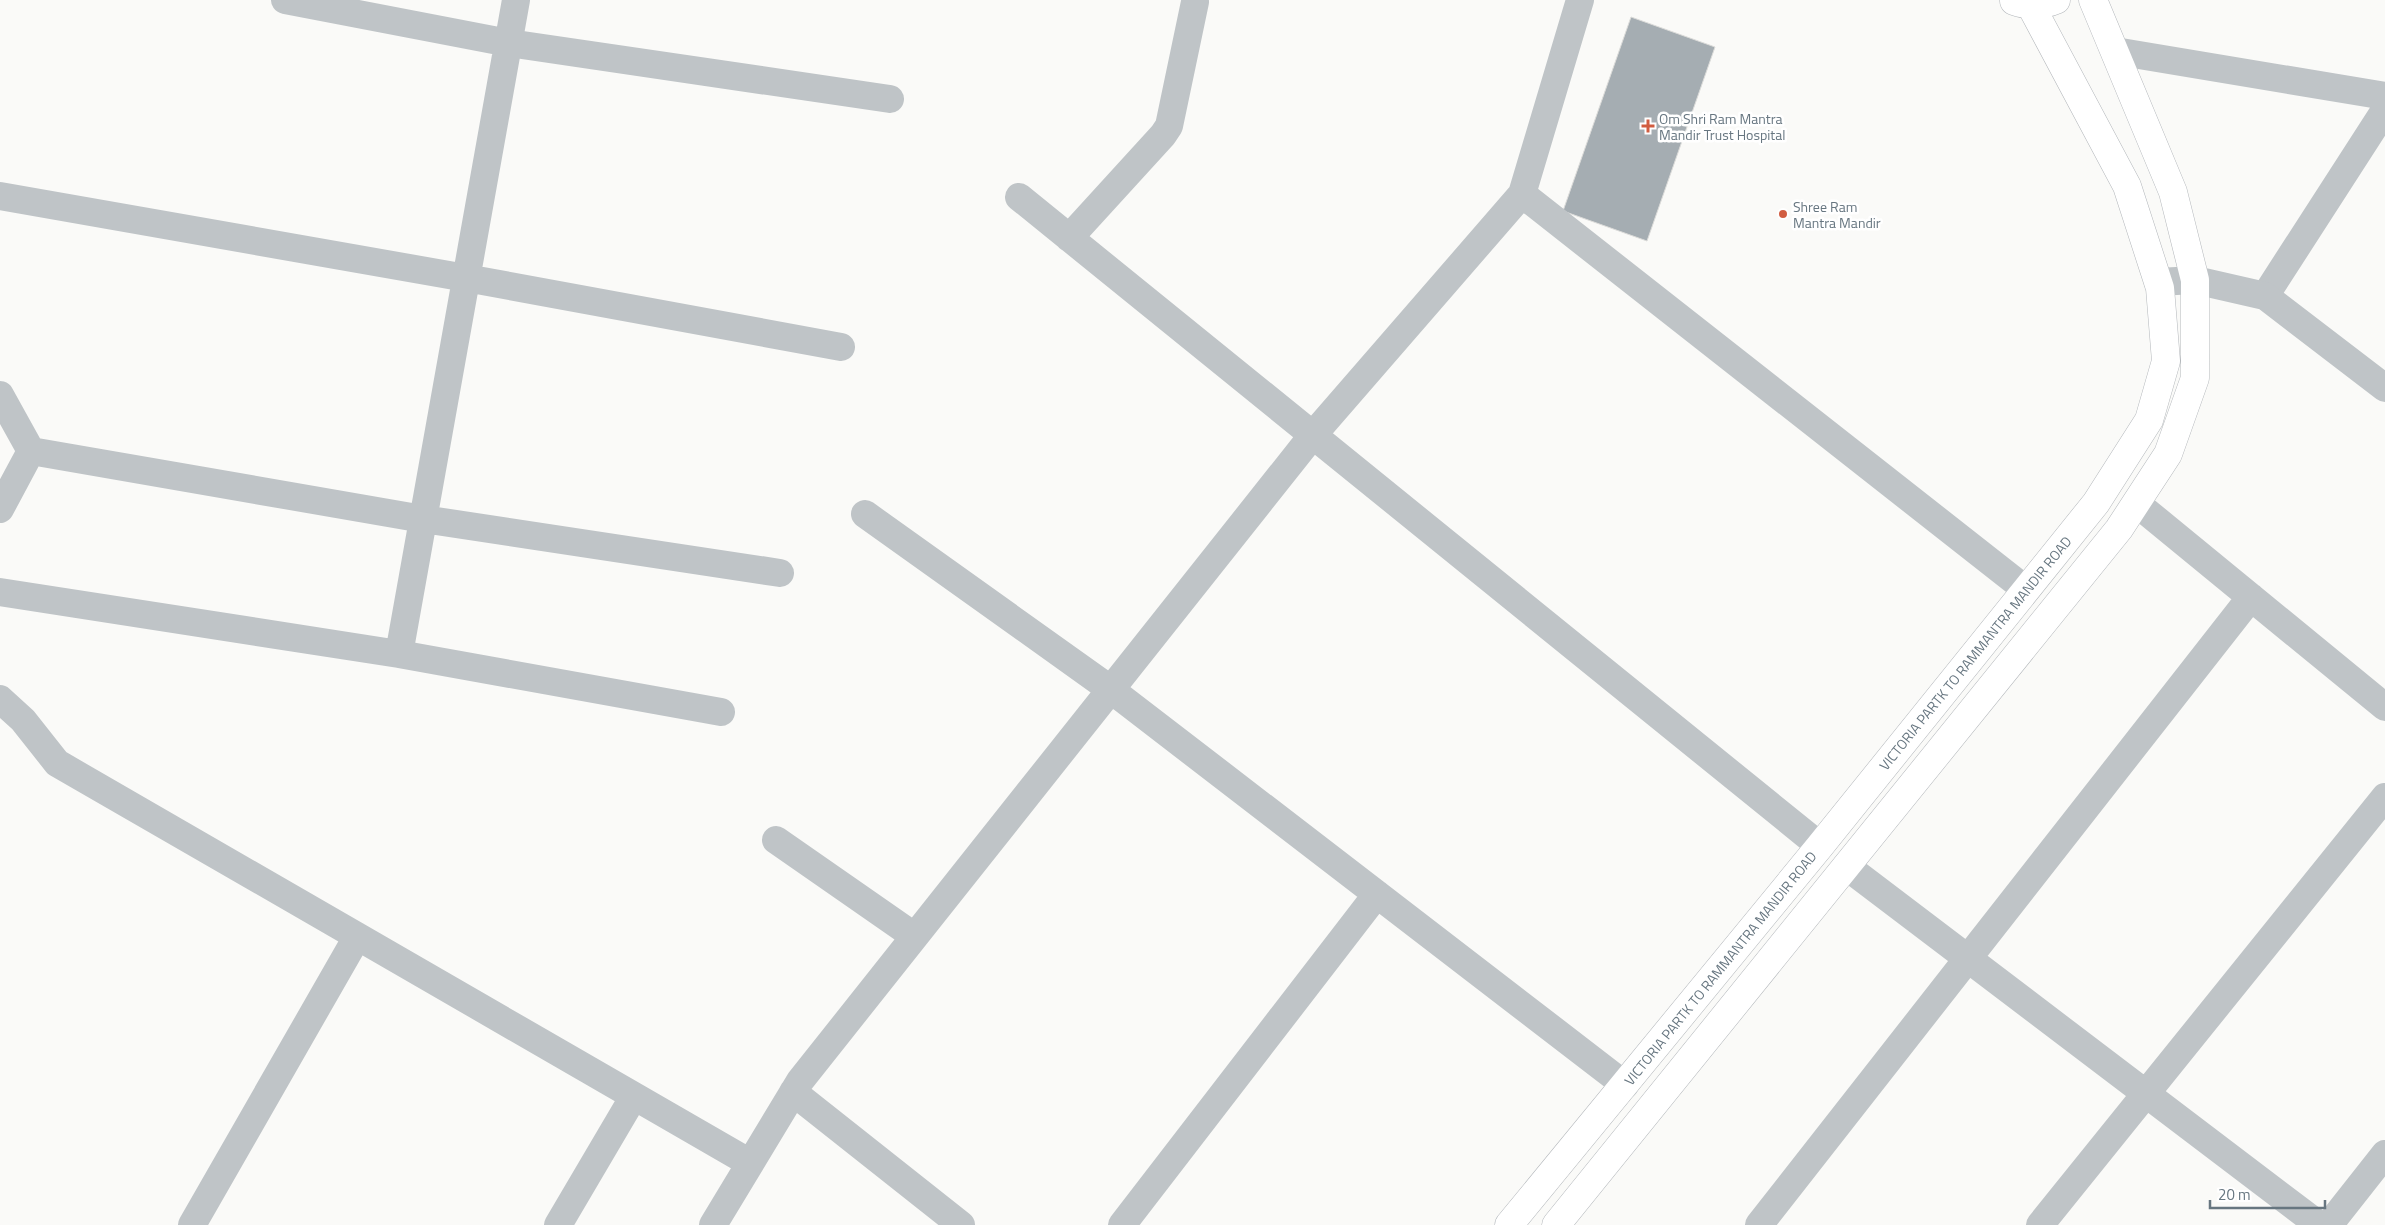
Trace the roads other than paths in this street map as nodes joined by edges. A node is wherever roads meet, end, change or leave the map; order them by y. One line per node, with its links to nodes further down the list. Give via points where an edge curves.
1 (285, 0): 7 (street)
2 (516, 0): 7 (street)
3 (1580, 0): 12 (street)
4 (2093, 0): 8 (highway)
5 (1195, 2): 15 (street, via 1169,126)
6 (2033, 2): 18 (highway, VICTORIA PARTK TO RAMMANTRA MANDIR ROAD, via 2127,186)
7 (508, 43): 10 (street); 16 (street)
8 (2114, 51): 9 (street); 17 (highway, via 2173,192)
9 (2385, 96)
10 (890, 99)
11 (2385, 110): 19 (street)
12 (1522, 194): 23 (street); 30 (street)
13 (0, 196): 16 (street)
14 (1019, 197): 15 (street)
15 (1069, 238): 23 (street)
16 (466, 278): 20 (street); 28 (street)
17 (2195, 280): 18 (street); 19 (street); 25 (highway, via 2196,378 2168,454)
18 (2158, 282): 30 (highway, VICTORIA PARTK TO RAMMANTRA MANDIR ROAD, via 2166,361 2149,420 2096,503)
19 (2265, 296): 21 (street)
20 (842, 347)
21 (2385, 388)
22 (0, 395): 24 (street)
23 (1312, 436): 34 (street); 40 (street)
24 (31, 451): 26 (street); 28 (street)
25 (2136, 503): 32 (street); 41 (highway, via 2119,529)
26 (0, 509)
27 (865, 514): 34 (street)
28 (423, 519): 29 (street); 33 (street)
29 (780, 573)
30 (2025, 588): 40 (highway, VICTORIA PARTK TO RAMMANTRA MANDIR ROAD)
31 (0, 592): 33 (street)
32 (2251, 597): 36 (street); 45 (street)
33 (399, 654): 37 (street)
34 (1110, 689): 42 (street); 43 (street)
35 (0, 699): 44 (street, via 23,720 57,763)
36 (2385, 707)
37 (720, 712)
38 (2385, 797): 48 (street)
39 (776, 840): 43 (street)
40 (1820, 846): 46 (highway, VICTORIA PARTK TO RAMMANTRA MANDIR ROAD)
41 (1846, 866): 45 (street); 58 (highway)
42 (1377, 894): 46 (street); 56 (street)
43 (914, 936): 47 (street)
44 (357, 937): 49 (street); 52 (street)
45 (1968, 958): 48 (street); 59 (street)
46 (1625, 1086): 57 (highway, VICTORIA PARTK TO RAMMANTRA MANDIR ROAD)
47 (793, 1092): 51 (street); 55 (street)
48 (2148, 1093): 60 (street); 61 (street)
49 (634, 1096): 51 (street); 53 (street)
50 (2385, 1154): 62 (street)
51 (750, 1163): 54 (street)
52 (192, 1225)
53 (558, 1225)
54 (713, 1225)
55 (960, 1225)
56 (1122, 1225)
57 (1510, 1225)
58 (1556, 1225)
59 (1759, 1225)
60 (2040, 1225)
61 (2319, 1225)
62 (2329, 1225)

